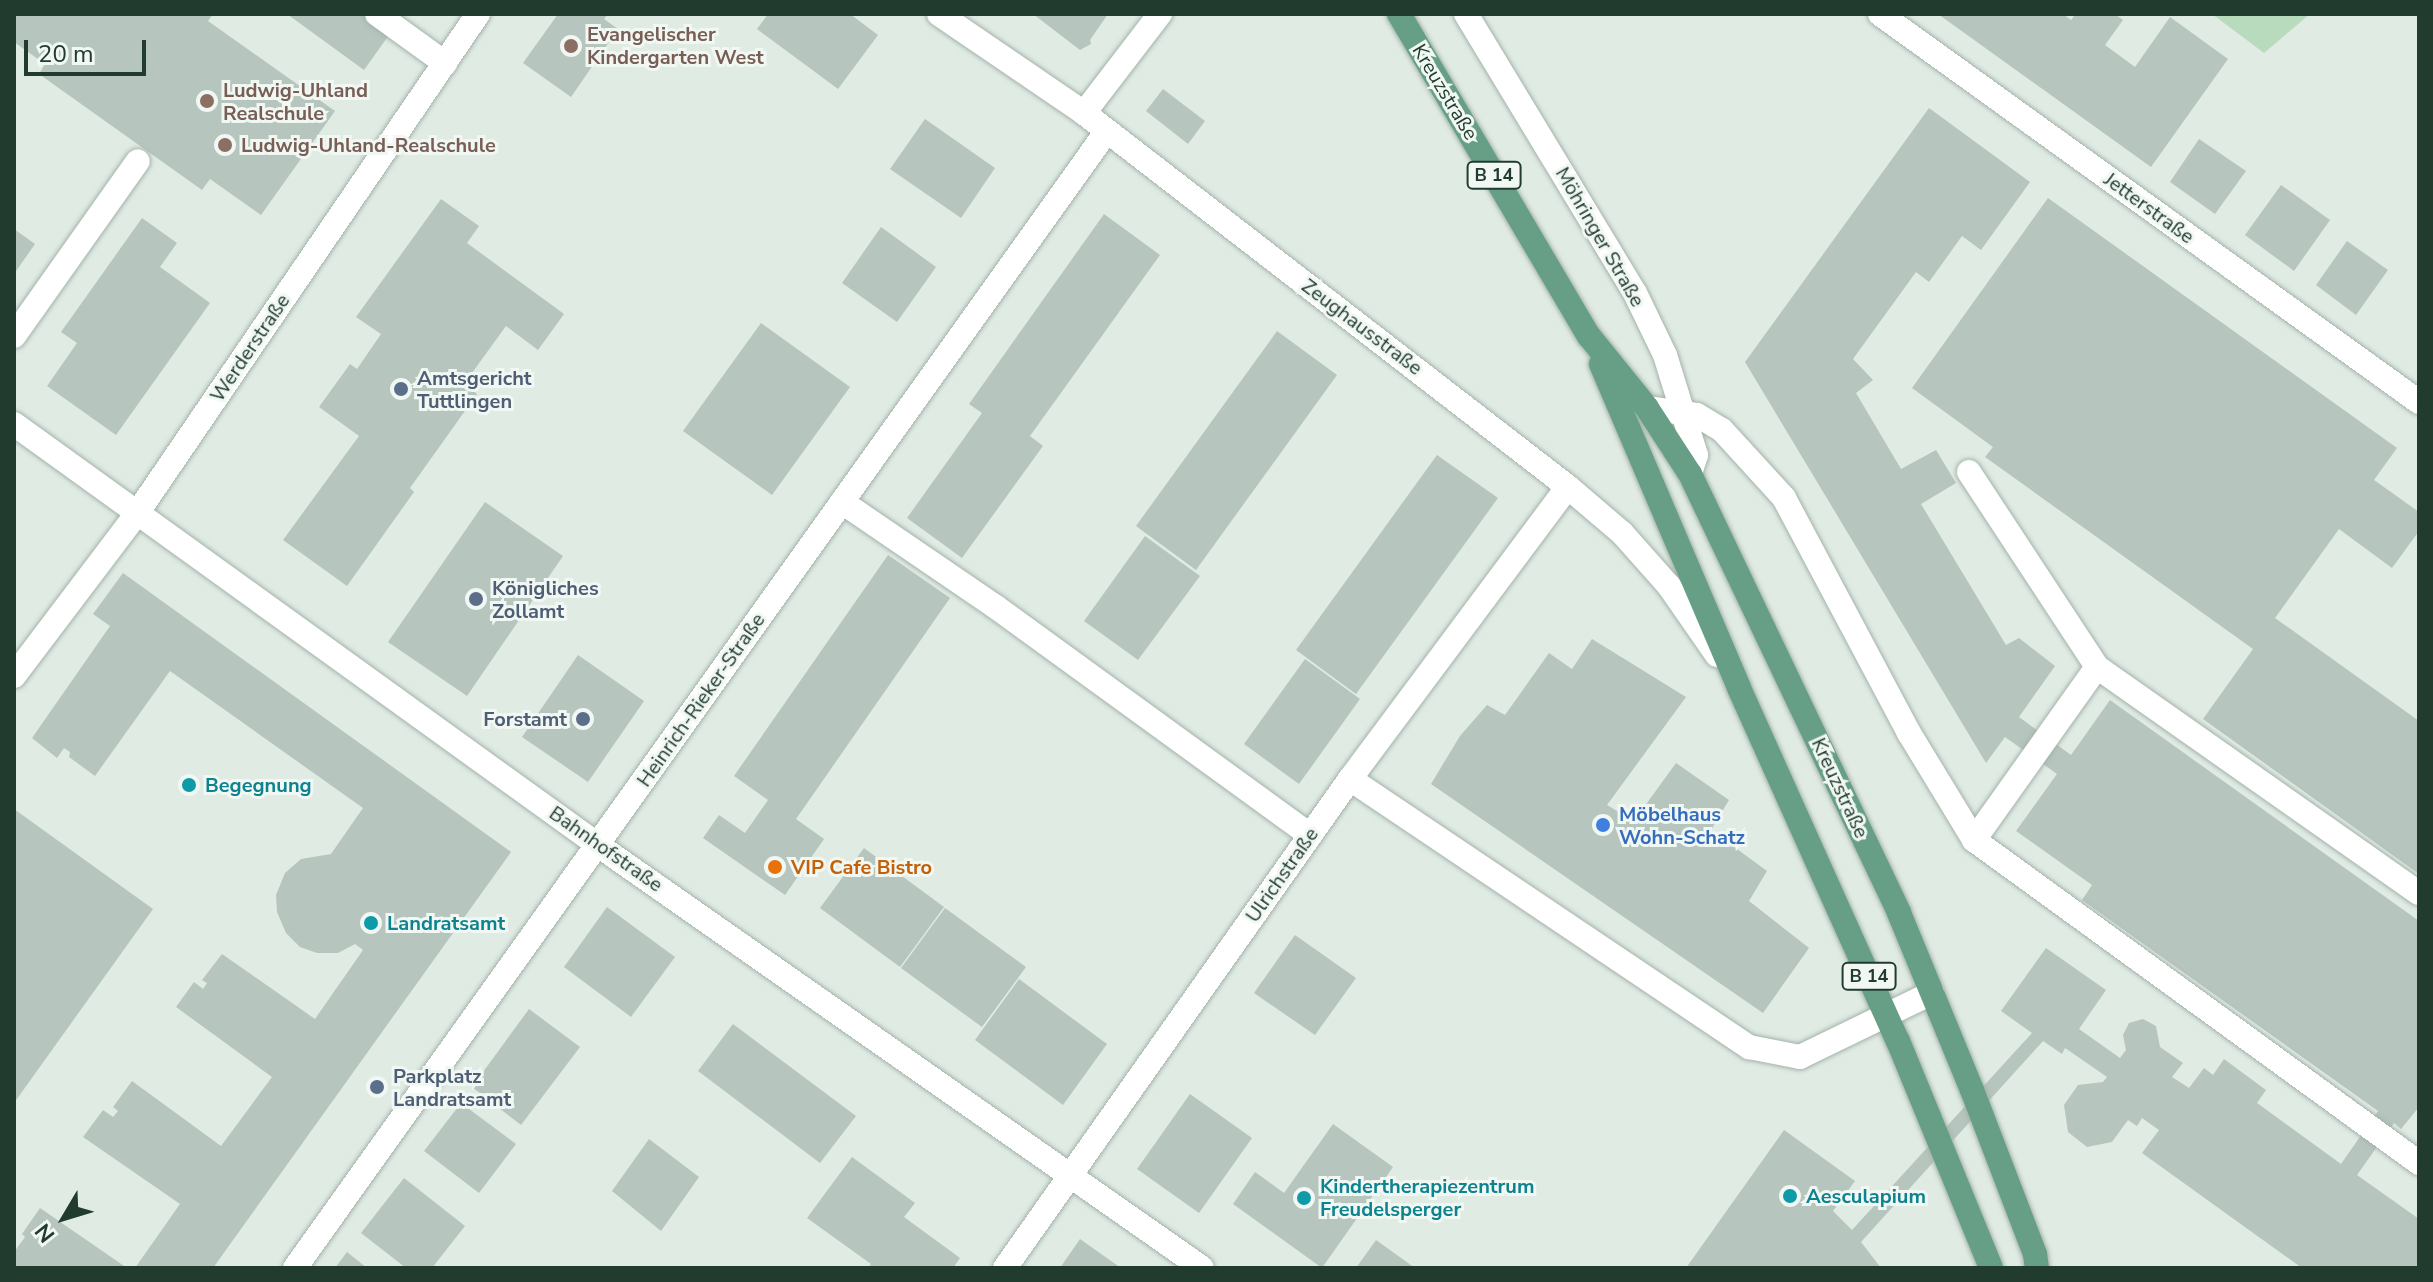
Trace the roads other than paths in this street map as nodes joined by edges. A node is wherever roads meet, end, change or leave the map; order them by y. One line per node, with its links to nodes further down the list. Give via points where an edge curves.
1 (377, 14): 8 (street)
2 (478, 14): 8 (street, Werderstraße)
3 (939, 14): 9 (street, Zeughausstraße)
4 (1160, 14): 9 (street)
5 (1399, 14): 13 (main road, Kreuzstraße / B 14)
6 (1466, 14): 16 (street, Möhringer Straße, via 1635,293 1665,355)
7 (1880, 14): 14 (street, Jetterstraße)
8 (445, 63): 22 (street, Werderstraße)
9 (1084, 113): 10 (street, Zeughausstraße)
10 (1107, 131): 20 (street, Zeughausstraße); 21 (street, Heinrich-Rieker-Straße)
11 (138, 161): 12 (street)
12 (14, 336)
13 (1589, 336): 15 (main road, Kreuzstraße / B 14); 25 (main road, Kreuzstraße / B 14)
14 (2419, 402)
15 (1647, 408): 16 (street); 19 (main road, Kreuzstraße / B 14)
16 (1682, 416): 19 (street, Möhringer Straße, via 1696,455); 28 (street, via 1697,415 1722,430 1784,498 1909,733)
17 (14, 424): 22 (street, Bahnhofstraße)
18 (1969, 472): 23 (street)
19 (1690, 474): 31 (main road, Kreuzstraße / B 14)
20 (1568, 487): 25 (street, Zeughausstraße, via 1622,533 1669,586); 26 (street, Ulrichstraße)
21 (842, 502): 27 (street); 29 (street, Heinrich-Rieker-Straße)
22 (138, 512): 24 (street, Werderstraße); 29 (street, Bahnhofstraße)
23 (2097, 667): 28 (street); 30 (street)
24 (14, 676)
25 (1739, 688): 32 (main road, Kreuzstraße / B 14)
26 (1350, 779): 27 (street, Ulrichstraße); 32 (street, via 1749,1047 1800,1057)
27 (1310, 835): 34 (street, Ulrichstraße)
28 (1974, 840): 33 (street)
29 (598, 845): 34 (street, Bahnhofstraße); 36 (street, Heinrich-Rieker-Straße)
30 (2419, 893)
31 (1932, 993): 32 (street); 35 (main road, Kreuzstraße / B 14)
32 (1886, 1014): 39 (main road, Kreuzstraße / B 14)
33 (2419, 1163)
34 (1071, 1174): 37 (street, Ulrichstraße); 38 (street, Bahnhofstraße)
35 (2039, 1263)
36 (295, 1268)
37 (1005, 1268)
38 (1202, 1268)
39 (1991, 1268)

